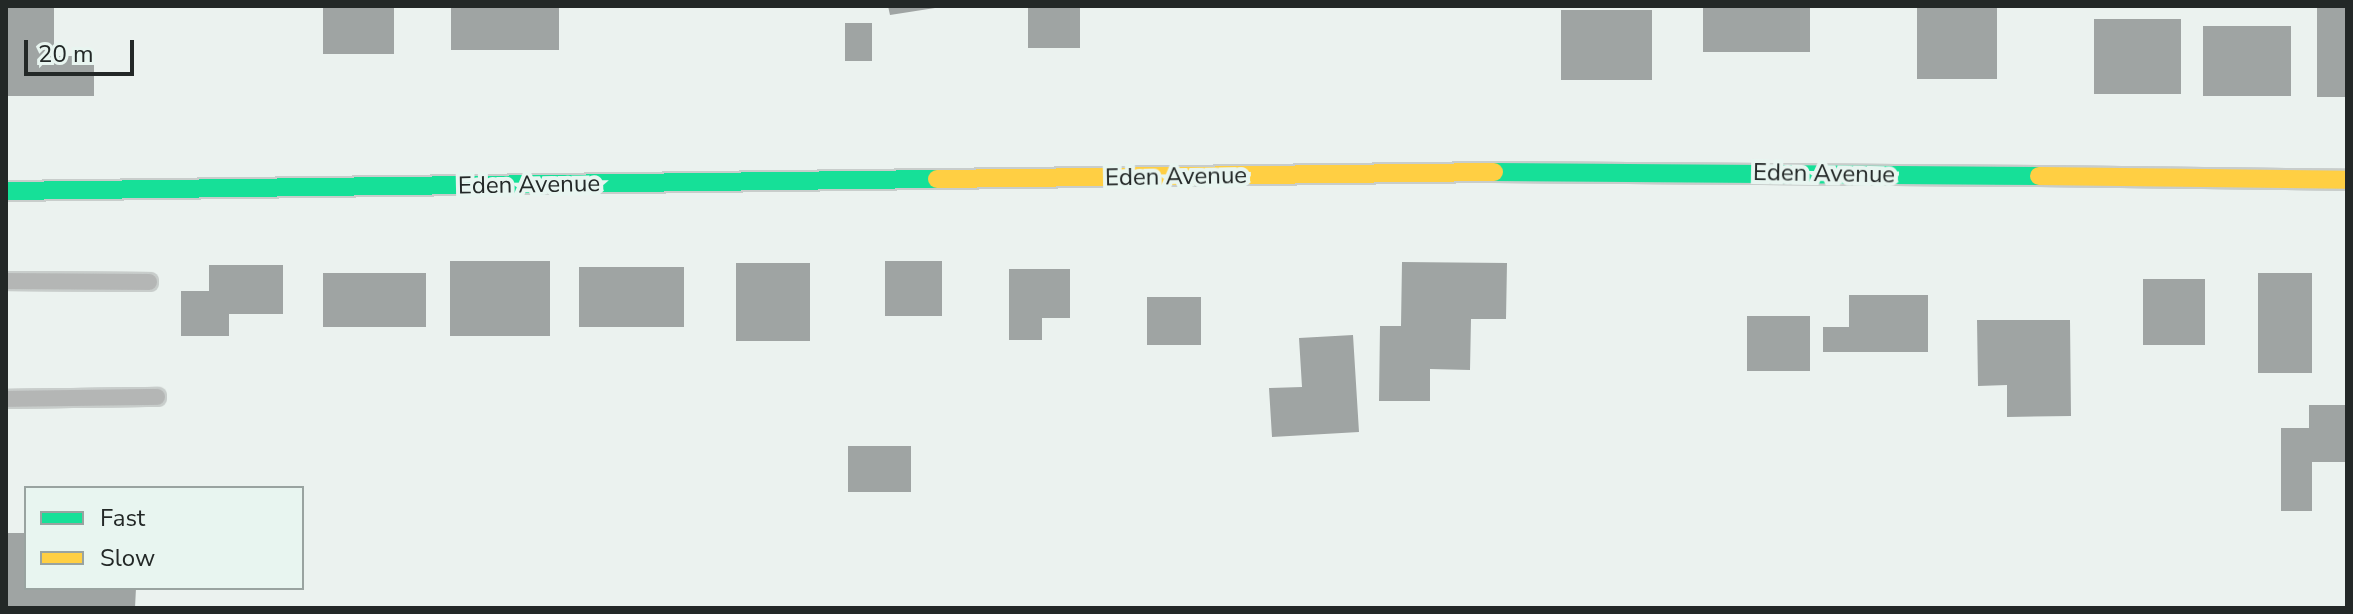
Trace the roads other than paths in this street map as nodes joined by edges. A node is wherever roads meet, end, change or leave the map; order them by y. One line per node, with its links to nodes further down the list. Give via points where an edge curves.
1 (2347, 180): 2 (street, Eden Avenue, via 1594,171)
2 (6, 191)
3 (6, 281): 4 (lane)
4 (149, 282)
5 (157, 397): 6 (lane)
6 (6, 399)

